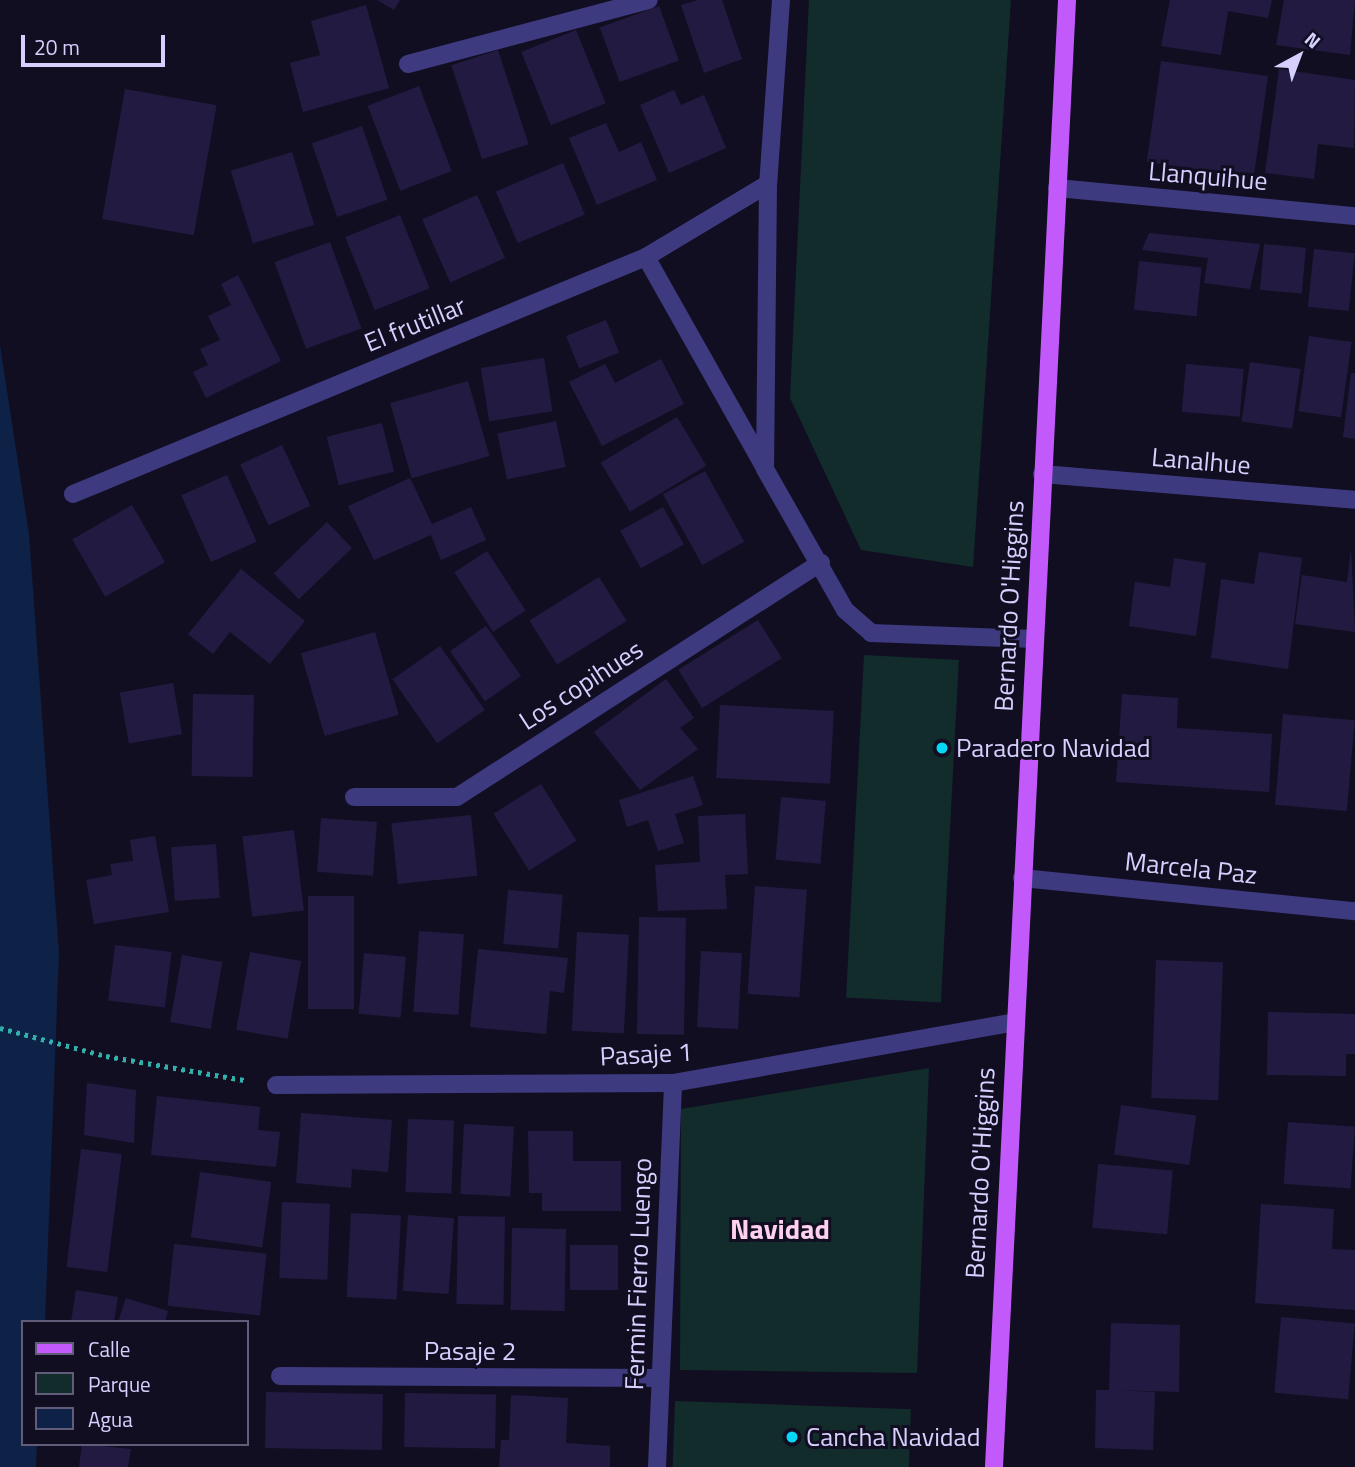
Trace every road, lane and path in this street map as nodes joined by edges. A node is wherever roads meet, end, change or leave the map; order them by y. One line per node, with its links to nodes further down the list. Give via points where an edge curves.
1 (649, 0): 4 (street)
2 (781, 0): 5 (street)
3 (1067, 0): 6 (main road, Bernardo O'Higgins)
4 (408, 64)
5 (768, 184): 8 (street, El frutillar); 9 (street)
6 (1057, 188): 7 (street, Llanquihue); 10 (main road, Bernardo O'Higgins)
7 (1355, 216)
8 (646, 257): 9 (street); 11 (street, El frutillar)
9 (765, 469): 13 (street)
10 (1042, 474): 12 (street, Lanalhue); 14 (main road, Bernardo O'Higgins)
11 (73, 494)
12 (1355, 500)
13 (821, 562): 14 (street, via 845,610 871,633); 15 (street, Los copihues, via 457,797)
14 (1034, 639): 16 (main road, Bernardo O'Higgins)
15 (354, 797)
16 (1021, 878): 17 (street, Marcela Paz); 18 (main road, Bernardo O'Higgins)
17 (1355, 911)
18 (1014, 1022): 20 (street, Pasaje 1); 25 (main road, Bernardo O'Higgins)
19 (0, 1028): 21 (path, via 106,1056)
20 (673, 1083): 21 (street, Pasaje 1); 23 (street, Fermin Fierro Luengo)
21 (276, 1085)
22 (280, 1376): 23 (street, Pasaje 2)
23 (660, 1378): 24 (street, Fermin Fierro Luengo)
24 (657, 1467)
25 (993, 1467)

